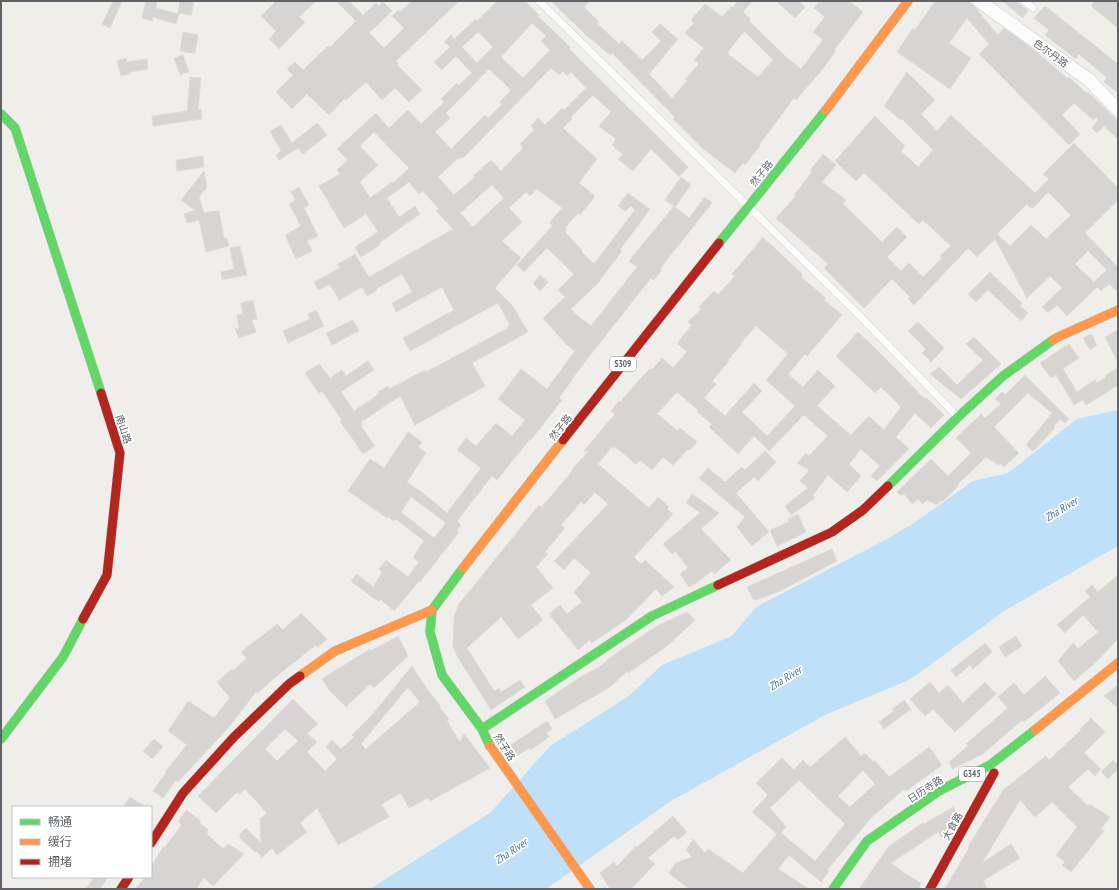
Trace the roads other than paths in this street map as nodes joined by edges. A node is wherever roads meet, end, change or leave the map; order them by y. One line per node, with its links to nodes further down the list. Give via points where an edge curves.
1 (539, 1): 8 (lane)
2 (908, 1): 8 (main road, 然子路 / S309, via 840,93)
3 (979, 1): 6 (street, 色尔丹路, via 1089,80)
4 (1024, 1): 5 (lane)
5 (1033, 8)
6 (1118, 110)
7 (1, 114): 15 (main road, 南山路, via 14,128 120,453 107,575 63,657)
8 (748, 206): 10 (lane); 11 (main road, 然子路 / S309)
9 (1118, 310): 10 (main road, via 1058,336 1003,376)
10 (958, 417): 14 (main road, via 863,510 832,532 652,616)
11 (432, 610): 14 (main road, 然子路, via 430,632 442,675); 19 (main road, via 335,651 289,684 234,736 183,793)
12 (1118, 664): 24 (main road, 日历寺路 / G345, via 990,765 939,791 867,841)
13 (1068, 715): 16 (main road, G345)
14 (482, 729): 23 (main road, 然子路, via 489,744)
15 (1, 739)
16 (994, 773): 17 (main road, G345); 25 (main road, 大食路)
17 (980, 780)
18 (912, 821): 21 (main road, via 872,846)
19 (152, 841)
20 (128, 878): 22 (main road)
21 (848, 883)
22 (121, 889)
23 (590, 889)
24 (832, 889)
25 (930, 889)

